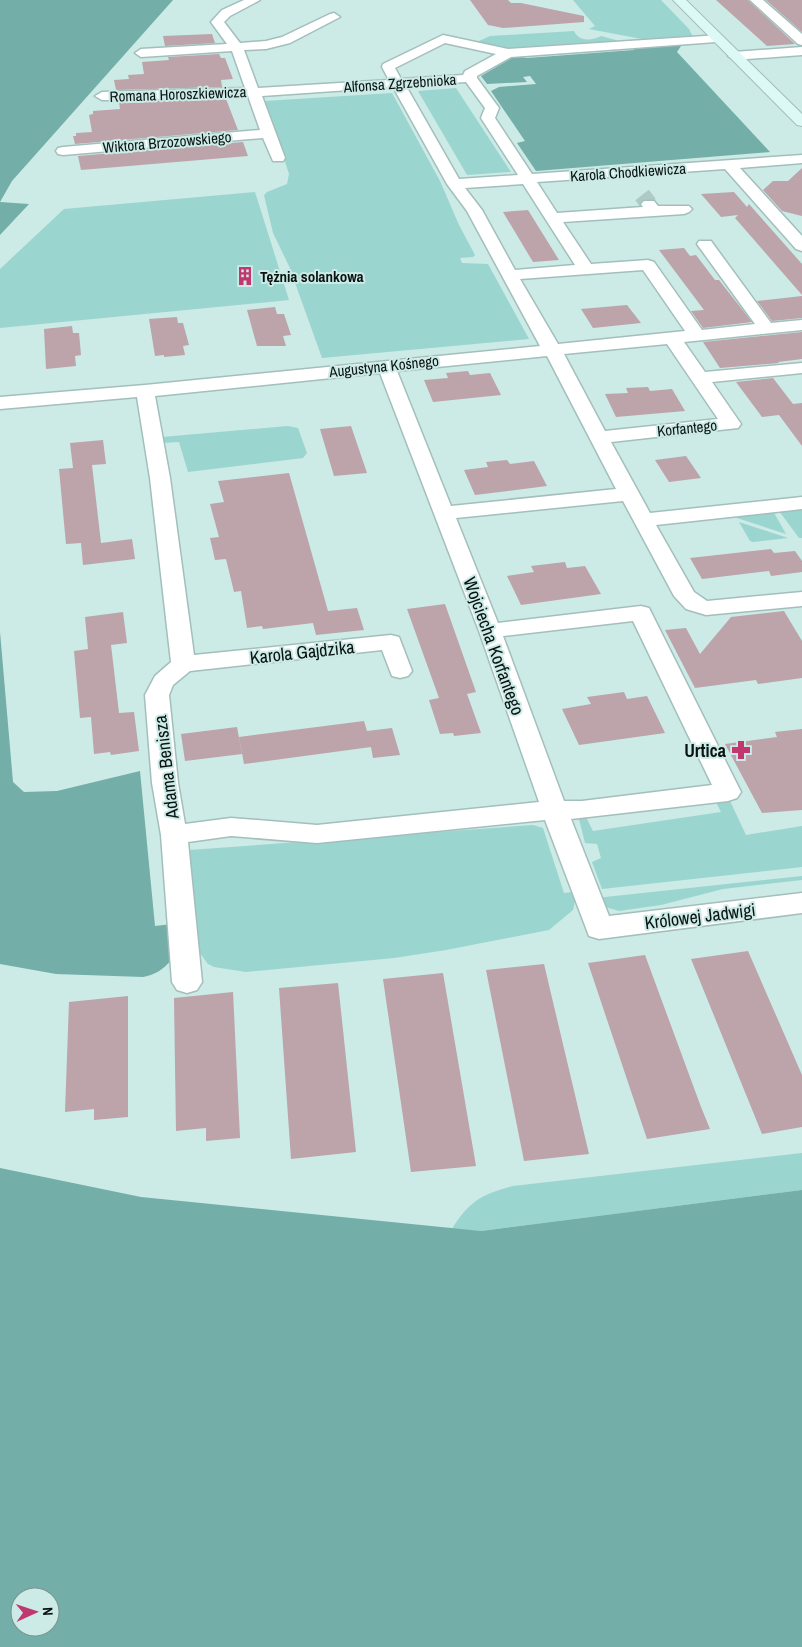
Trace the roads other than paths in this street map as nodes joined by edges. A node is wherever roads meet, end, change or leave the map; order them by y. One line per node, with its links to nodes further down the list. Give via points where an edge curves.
1 (254, 0): 7 (street, via 226,13 217,22)
2 (679, 0): 5 (street)
3 (756, 0): 6 (street)
4 (334, 17): 7 (street, via 286,40)
5 (716, 38): 10 (street, Alfonsa Zgrzebnioka); 11 (street)
6 (802, 41)
7 (237, 48): 9 (street); 14 (street)
8 (802, 51): 11 (street)
9 (141, 53)
10 (508, 53): 12 (street, Alfonsa Zgrzebnioka, via 470,74); 13 (street, via 444,39 388,67)
11 (734, 56): 16 (street)
12 (470, 78): 13 (street, Alfonsa Zgrzebnioka); 23 (street, via 492,108 488,118)
13 (397, 83): 14 (street, Alfonsa Zgrzebnioka); 24 (street)
14 (254, 91): 15 (street, Romana Horoszkiewicza); 17 (street)
15 (102, 96)
16 (802, 122)
17 (270, 134): 18 (street, Wiktora Brzozowskiego); 19 (street)
18 (63, 151)
19 (278, 158)
20 (802, 159): 21 (street, Karola Chodkiewicza)
21 (729, 164): 22 (street, Karola Chodkiewicza); 29 (street)
22 (626, 172): 23 (street, Karola Chodkiewicza); 25 (street)
23 (528, 179): 24 (street, Karola Chodkiewicza); 27 (street)
24 (454, 184): 31 (street, via 474,210)
25 (644, 197): 26 (street); 27 (street)
26 (684, 209)
27 (553, 218): 30 (street)
28 (705, 244): 33 (street)
29 (802, 246)
30 (586, 269): 31 (street); 34 (street, via 648,265)
31 (510, 275): 36 (street)
32 (802, 325): 33 (street, Augustyna Kośnego)
33 (767, 329): 34 (street, Augustyna Kośnego)
34 (697, 336): 35 (street, Augustyna Kośnego)
35 (673, 339): 36 (street, Augustyna Kośnego); 39 (street, Korfantego)
36 (553, 350): 37 (street, Augustyna Kośnego); 42 (street)
37 (386, 366): 40 (street, Augustyna Kośnego); 45 (street, Wojciecha Korfantego)
38 (802, 368): 39 (street)
39 (701, 378): 42 (street, Korfantego, via 731,424)
40 (145, 391): 41 (street, Augustyna Kośnego); 49 (street, via 160,478)
41 (0, 403)
42 (600, 437): 43 (street)
43 (629, 494): 45 (street); 46 (street)
44 (802, 502): 46 (street)
45 (445, 513): 48 (street, Wojciecha Korfantego)
46 (643, 520): 47 (street, via 685,596 694,604 706,608)
47 (802, 599)
48 (490, 631): 51 (street, Wojciecha Korfantego); 51 (street, Adama Benisza, via 641,613 728,792 582,810)
49 (183, 664): 50 (street, Karola Gajdzika, via 391,642); 52 (street, Adama Benisza, via 163,681 157,694 165,783)
50 (400, 672)
51 (554, 810): 52 (street, Adama Benisza, via 317,834 231,827); 54 (street, Wojciecha Korfantego)
52 (174, 835): 55 (street)
53 (802, 904): 54 (street, Królowej Jadwigi)
54 (599, 928)
55 (187, 982)

